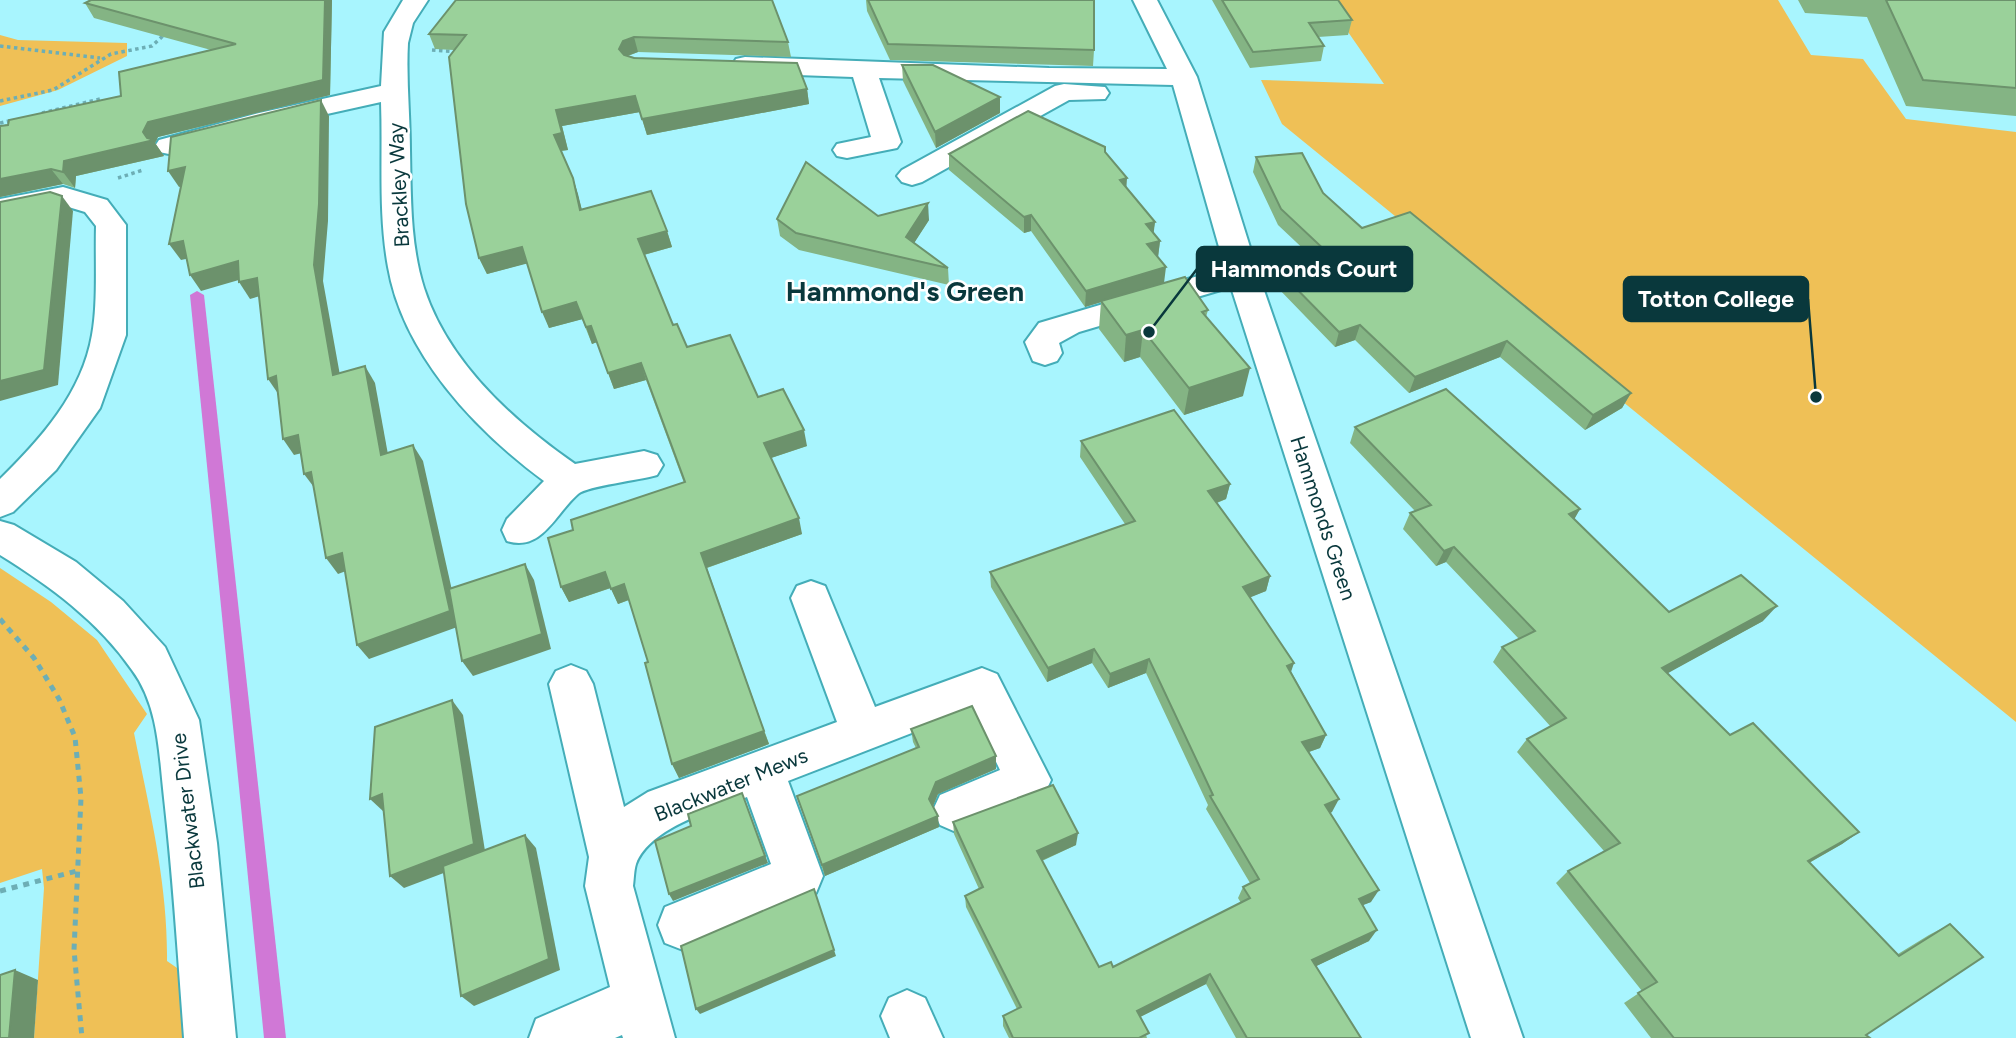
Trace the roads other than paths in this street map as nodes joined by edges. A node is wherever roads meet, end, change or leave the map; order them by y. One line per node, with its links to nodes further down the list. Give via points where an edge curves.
1 (416, 0): 6 (street, Brackley Way, via 398,30)
2 (1145, 0): 5 (street, Hammonds Green)
3 (718, 65): 4 (street)
4 (863, 68): 5 (street); 8 (street, via 887,142)
5 (1186, 86): 9 (street, via 1064,92); 11 (street, Hammonds Green)
6 (395, 91): 7 (street); 14 (street, Brackley Way, via 398,226 408,287 425,329 502,428)
7 (169, 146)
8 (847, 150)
9 (912, 176)
10 (0, 208): 15 (street, via 63,196 96,206 111,225 109,335 88,399 43,460)
11 (1242, 273): 12 (street, via 1067,324 1051,331 1042,342); 28 (street, Hammonds Green)
12 (1045, 353)
13 (644, 465): 14 (street)
14 (569, 479): 16 (street)
15 (0, 502)
16 (521, 530)
17 (0, 536): 26 (street, Blackwater Drive, via 62,573 108,613 150,660 177,720)
18 (811, 598): 20 (street)
19 (571, 684): 23 (street)
20 (863, 732): 21 (street, Blackwater Mews); 22 (street, Blackwater Mews, via 982,687 1028,780)
21 (761, 770): 23 (street, Blackwater Mews, via 664,807 632,829); 24 (street, via 799,876)
22 (956, 810)
23 (613, 857): 25 (street, via 609,886)
24 (683, 925)
25 (643, 1020): 27 (street)
26 (210, 1038)
27 (555, 1038)
28 (1497, 1038)

